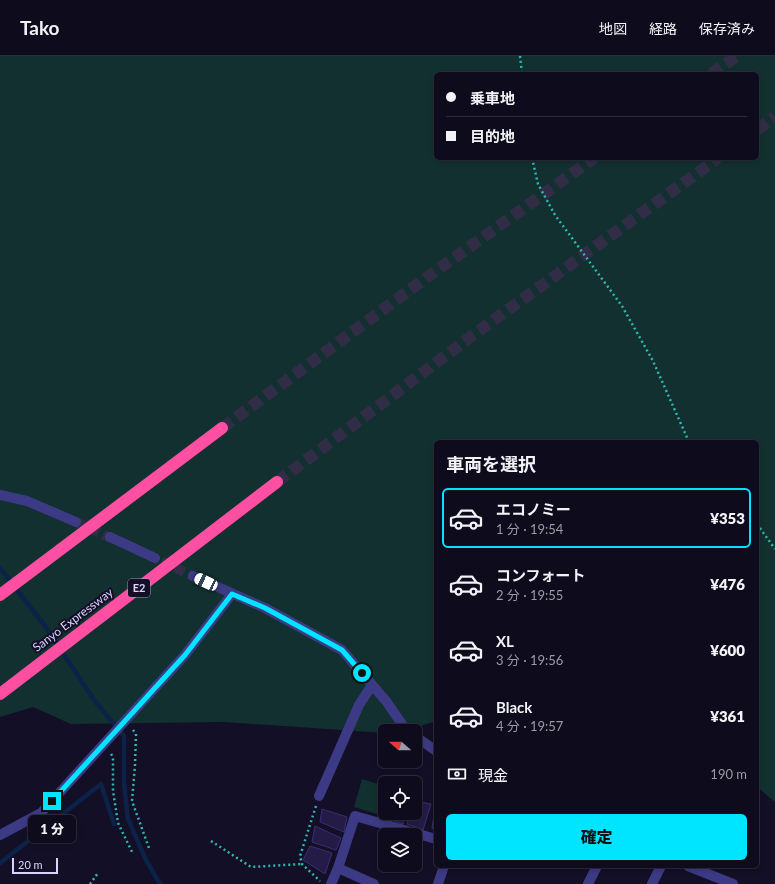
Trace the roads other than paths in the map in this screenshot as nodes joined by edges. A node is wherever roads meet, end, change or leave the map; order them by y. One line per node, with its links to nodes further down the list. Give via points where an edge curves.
1 (222, 428): 9 (highway)
2 (277, 482): 11 (highway, Sanyo Expressway / E2)
3 (0, 495): 4 (street, via 27,501)
4 (76, 522)
5 (110, 537): 6 (street)
6 (155, 558)
7 (193, 576): 8 (street)
8 (232, 594): 10 (street, via 265,608 342,650); 16 (street, via 185,655 41,813)
9 (0, 596)
10 (372, 685): 12 (street); 15 (street, via 359,706)
11 (0, 694)
12 (401, 724)
13 (422, 741): 14 (street)
14 (434, 750)
15 (319, 796)
16 (0, 835)
17 (434, 838): 18 (street, via 355,816)
18 (338, 868): 23 (street); 24 (street)
19 (443, 868): 25 (street)
20 (596, 868): 26 (street)
21 (660, 868): 27 (street)
22 (693, 868): 28 (street)
23 (331, 884)
24 (374, 884)
25 (438, 884)
26 (588, 884)
27 (652, 884)
28 (733, 884)

